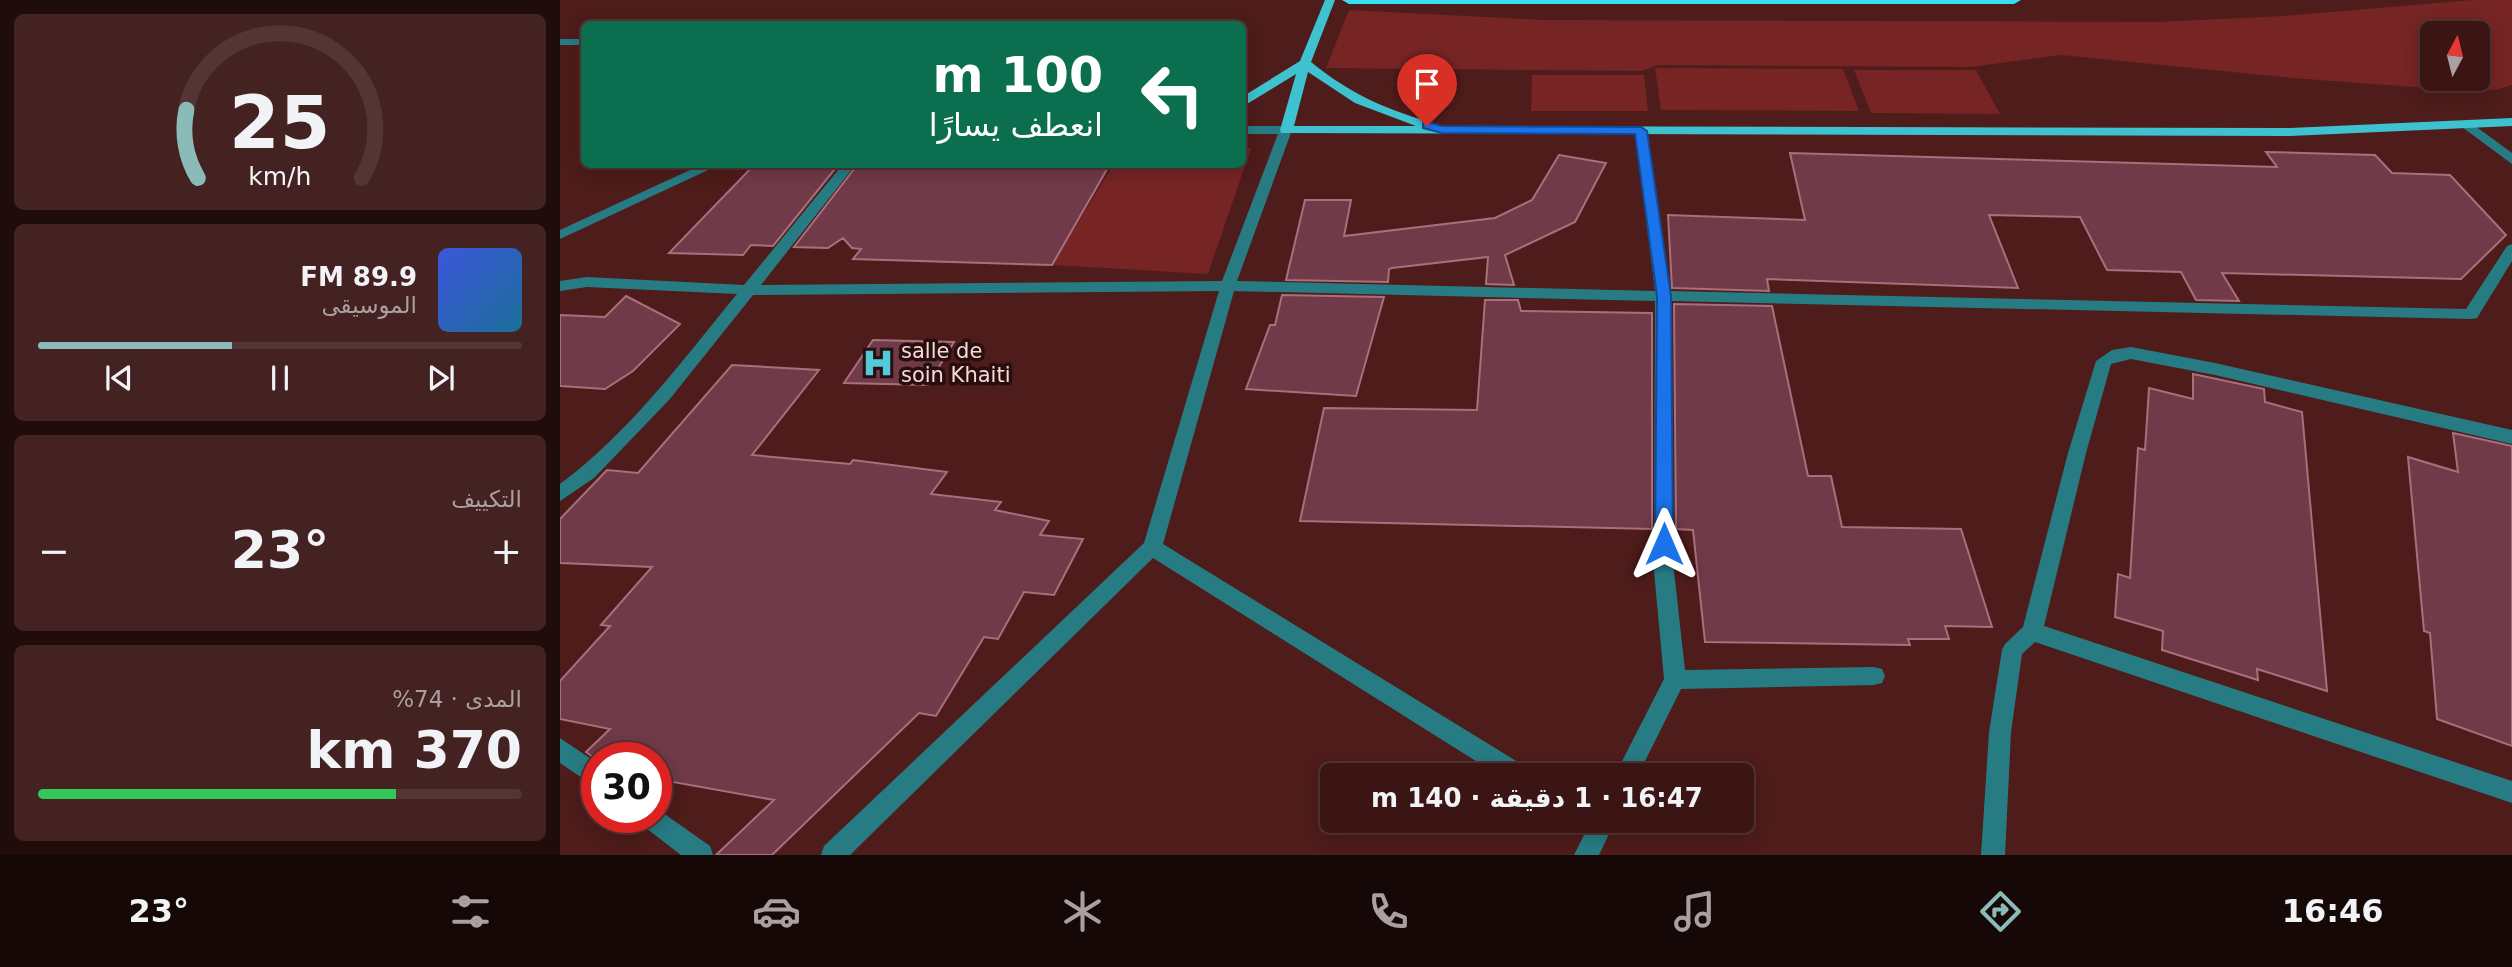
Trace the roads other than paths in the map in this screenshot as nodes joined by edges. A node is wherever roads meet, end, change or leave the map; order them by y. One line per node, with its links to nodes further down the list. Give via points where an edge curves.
1 (1330, 0): 6 (main road)
2 (1349, 0): 3 (highway)
3 (2014, 0)
4 (560, 42): 5 (street)
5 (581, 42)
6 (1306, 62): 7 (main road); 11 (main road); 12 (main road, via 1322,78 1361,102)
7 (1246, 100)
8 (2512, 122): 9 (main road)
9 (2467, 124): 13 (main road, via 2277,132); 14 (street)
10 (1246, 130): 11 (street)
11 (1286, 130): 12 (main road); 20 (street)
12 (1442, 130): 13 (main road)
13 (1641, 131): 22 (street)
14 (2512, 160)
15 (706, 168): 17 (street)
16 (847, 168): 21 (street)
17 (560, 235)
18 (2512, 249): 22 (street, via 2471,314)
19 (560, 286): 21 (street, via 587,282)
20 (1228, 286): 21 (street); 22 (street); 25 (street)
21 (749, 290): 24 (street, via 663,396 588,473)
22 (1664, 296): 28 (street, via 1664,572)
23 (2512, 437): 26 (street, via 2215,369 2118,354 2104,361)
24 (560, 494)
25 (1152, 547): 30 (street); 37 (street)
26 (2032, 632): 33 (street); 39 (street, via 2012,650 2000,732)
27 (1874, 676): 28 (street)
28 (1675, 680): 31 (street)
29 (560, 749): 32 (street)
30 (1499, 763)
31 (1632, 763)
32 (581, 765)
33 (2512, 792)
34 (671, 833): 36 (street)
35 (1594, 833): 38 (street)
36 (701, 855)
37 (833, 855)
38 (1586, 855)
39 (1993, 855)

